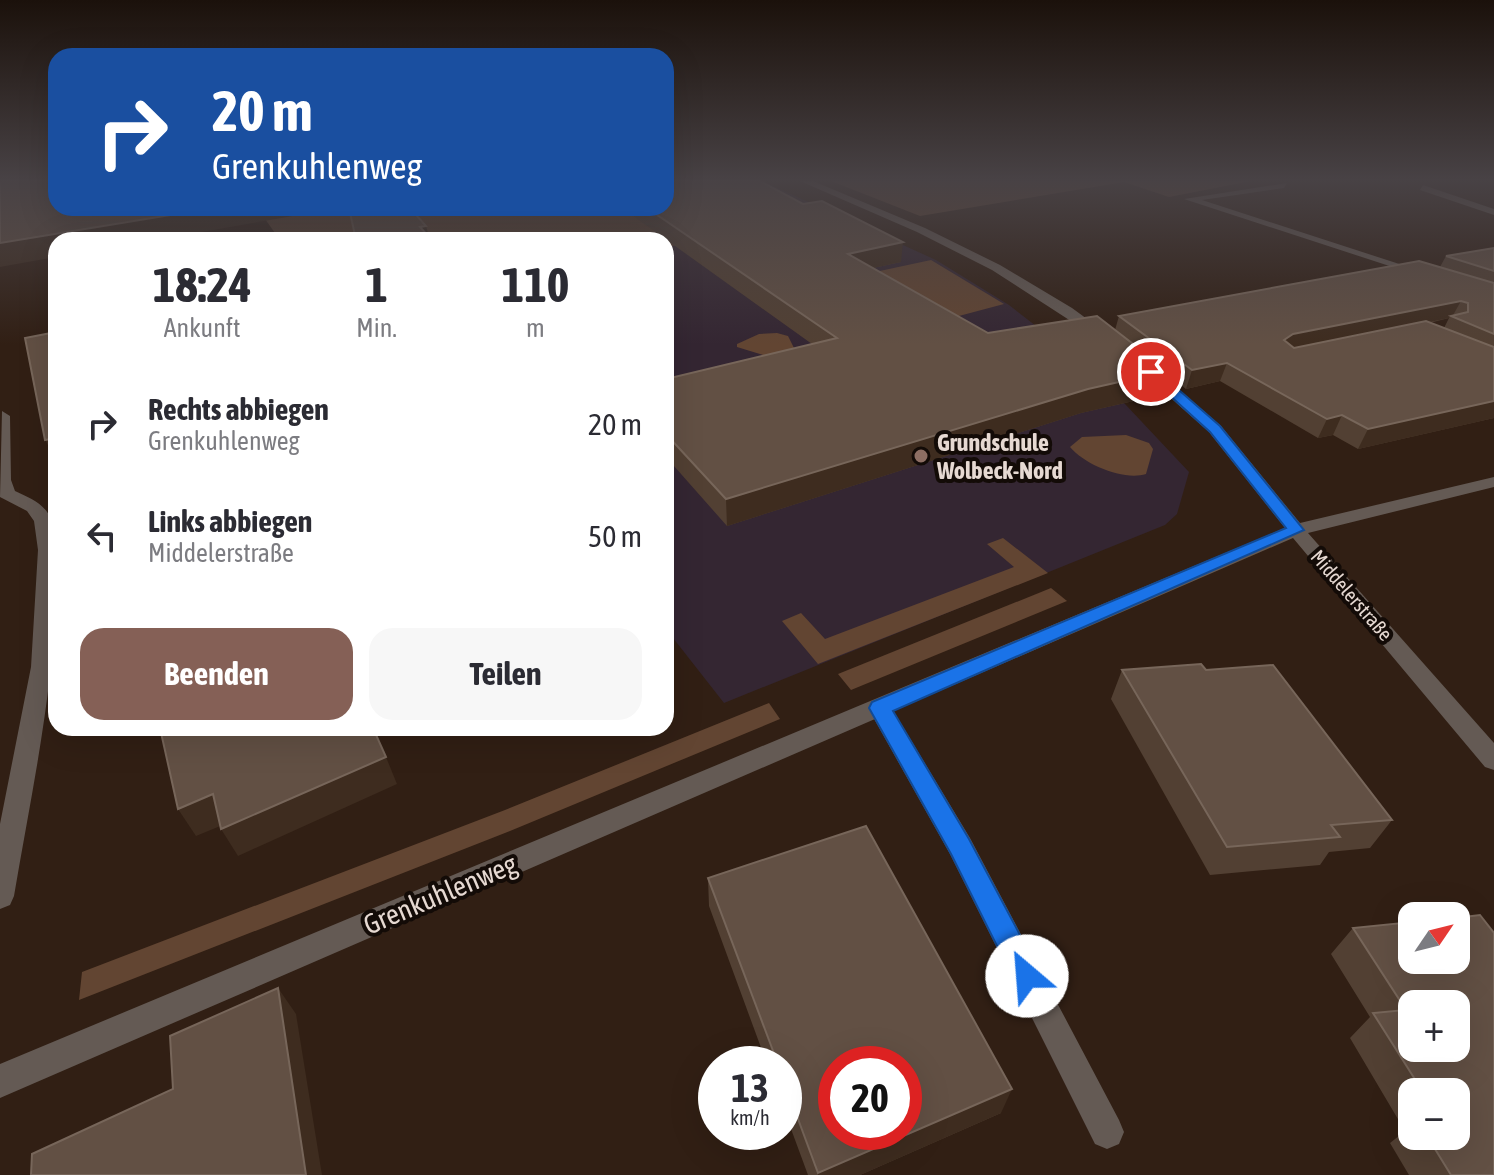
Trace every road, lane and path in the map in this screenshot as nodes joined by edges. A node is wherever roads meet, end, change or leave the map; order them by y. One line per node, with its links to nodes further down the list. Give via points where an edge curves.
1 (935, 236): 4 (street, via 1030,287)
2 (1303, 236): 3 (street)
3 (1431, 277)
4 (1114, 344)
5 (1126, 354): 8 (street, Middelerstraße, via 1215,429)
6 (2, 416): 11 (street, via 2,480 7,494 34,507 43,521 48,550 42,667)
7 (1494, 482): 8 (street, Grenkuhlenweg)
8 (1296, 530): 9 (street, Grenkuhlenweg); 10 (street, Middelerstraße)
9 (880, 708): 12 (street, Grenkuhlenweg); 13 (street, via 960,846)
10 (1494, 760)
11 (0, 896)
12 (0, 1081)
13 (1107, 1132)

